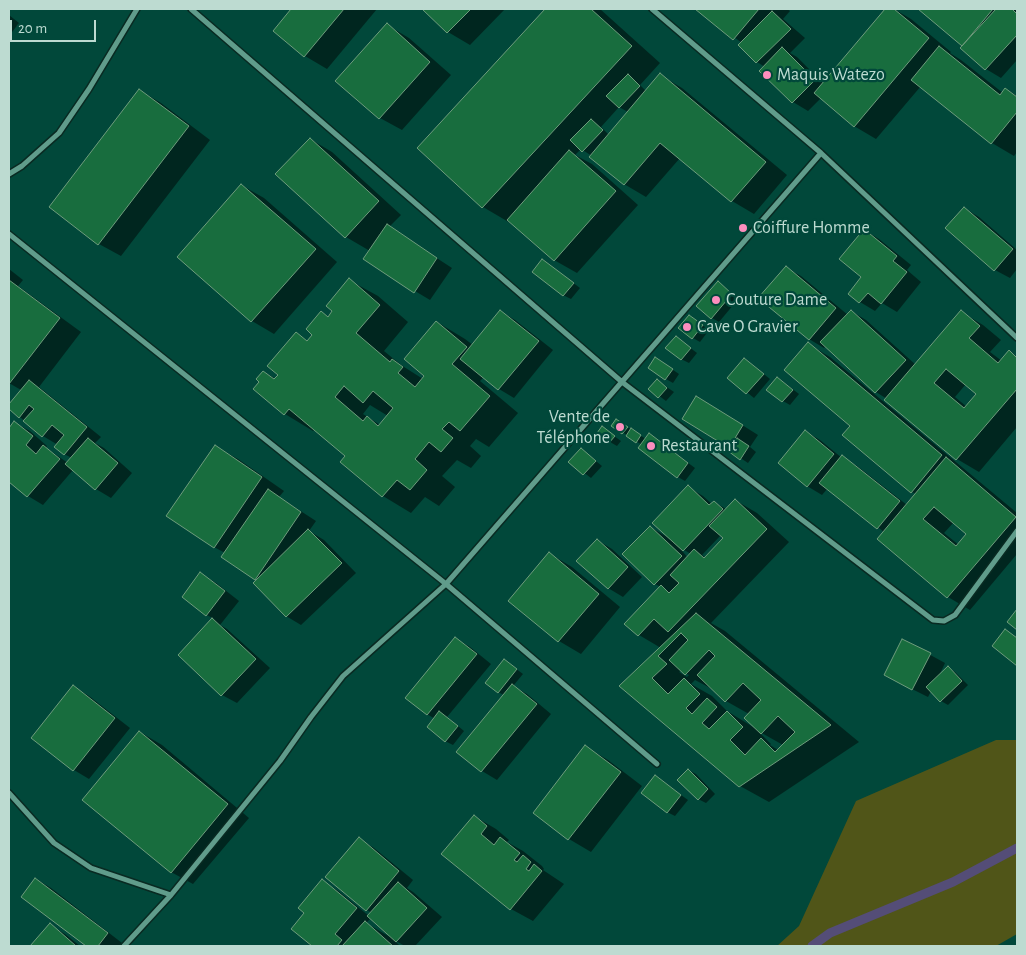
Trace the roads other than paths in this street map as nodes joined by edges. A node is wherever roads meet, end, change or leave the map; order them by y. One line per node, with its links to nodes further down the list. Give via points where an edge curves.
1 (137, 9): 5 (street, via 60,133)
2 (191, 9): 8 (street)
3 (652, 9): 4 (street)
4 (822, 153): 7 (street); 8 (street)
5 (9, 174)
6 (9, 234): 10 (street)
7 (1017, 338)
8 (622, 382): 9 (street, via 933,620 944,622 955,614); 10 (street)
9 (1017, 531)
10 (446, 584): 11 (street); 13 (street, via 344,676 280,762)
11 (657, 764)
12 (9, 792): 13 (street, via 54,842 91,868)
13 (171, 895): 14 (street)
14 (124, 946)

